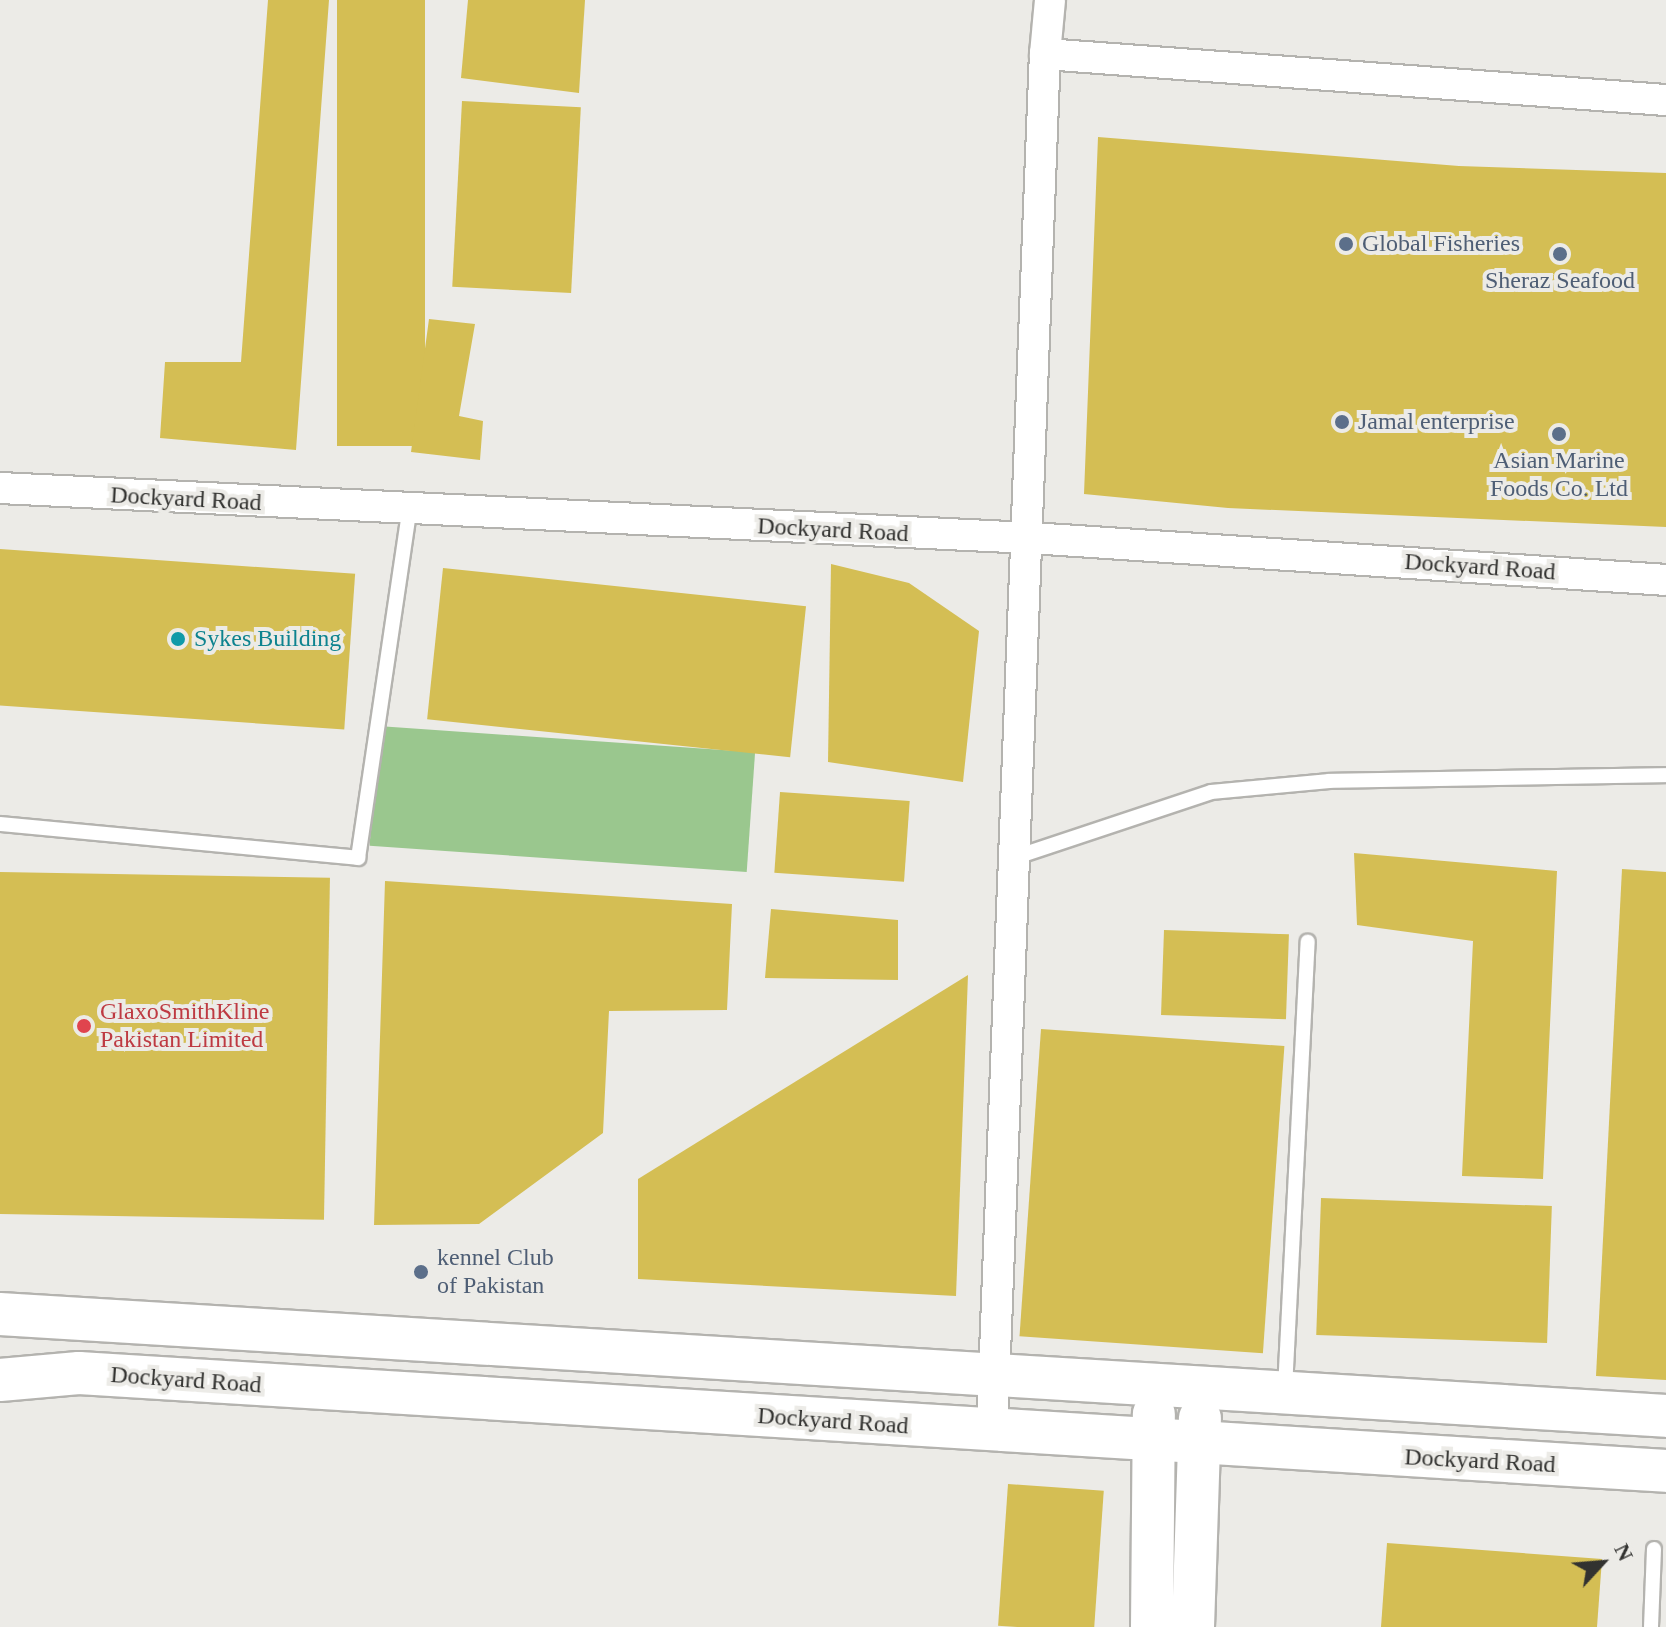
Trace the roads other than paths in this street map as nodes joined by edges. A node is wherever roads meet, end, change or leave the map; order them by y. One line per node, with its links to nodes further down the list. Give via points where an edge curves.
1 (1050, 0): 2 (street)
2 (1045, 54): 3 (street); 6 (street)
3 (1666, 100)
4 (0, 488): 5 (street, Dockyard Road)
5 (409, 511): 6 (street, Dockyard Road); 9 (lane, via 358,858)
6 (1031, 538): 7 (street, Dockyard Road); 10 (street)
7 (1666, 580)
8 (1666, 775): 10 (lane, via 1329,781 1211,792)
9 (0, 824)
10 (1019, 856): 13 (street)
11 (1308, 942): 17 (lane)
12 (0, 1314): 13 (street)
13 (994, 1374): 15 (street); 19 (street)
14 (0, 1380): 19 (street, Dockyard Road, via 79,1373)
15 (1154, 1385): 16 (street); 21 (street)
16 (1201, 1388): 17 (street); 22 (street)
17 (1285, 1393): 18 (street)
18 (1666, 1416)
19 (992, 1431): 20 (street, Dockyard Road)
20 (1089, 1438): 21 (street, Dockyard Road); 26 (street, via 1120,1457)
21 (1154, 1442): 22 (street, Dockyard Road); 26 (street)
22 (1200, 1445): 23 (street, Dockyard Road); 25 (street)
23 (1278, 1449): 24 (street, Dockyard Road); 25 (street, via 1219,1489)
24 (1666, 1471)
25 (1199, 1516): 29 (street)
26 (1157, 1522): 28 (street)
27 (1654, 1549): 30 (lane)
28 (1152, 1627)
29 (1193, 1627)
30 (1651, 1627)

